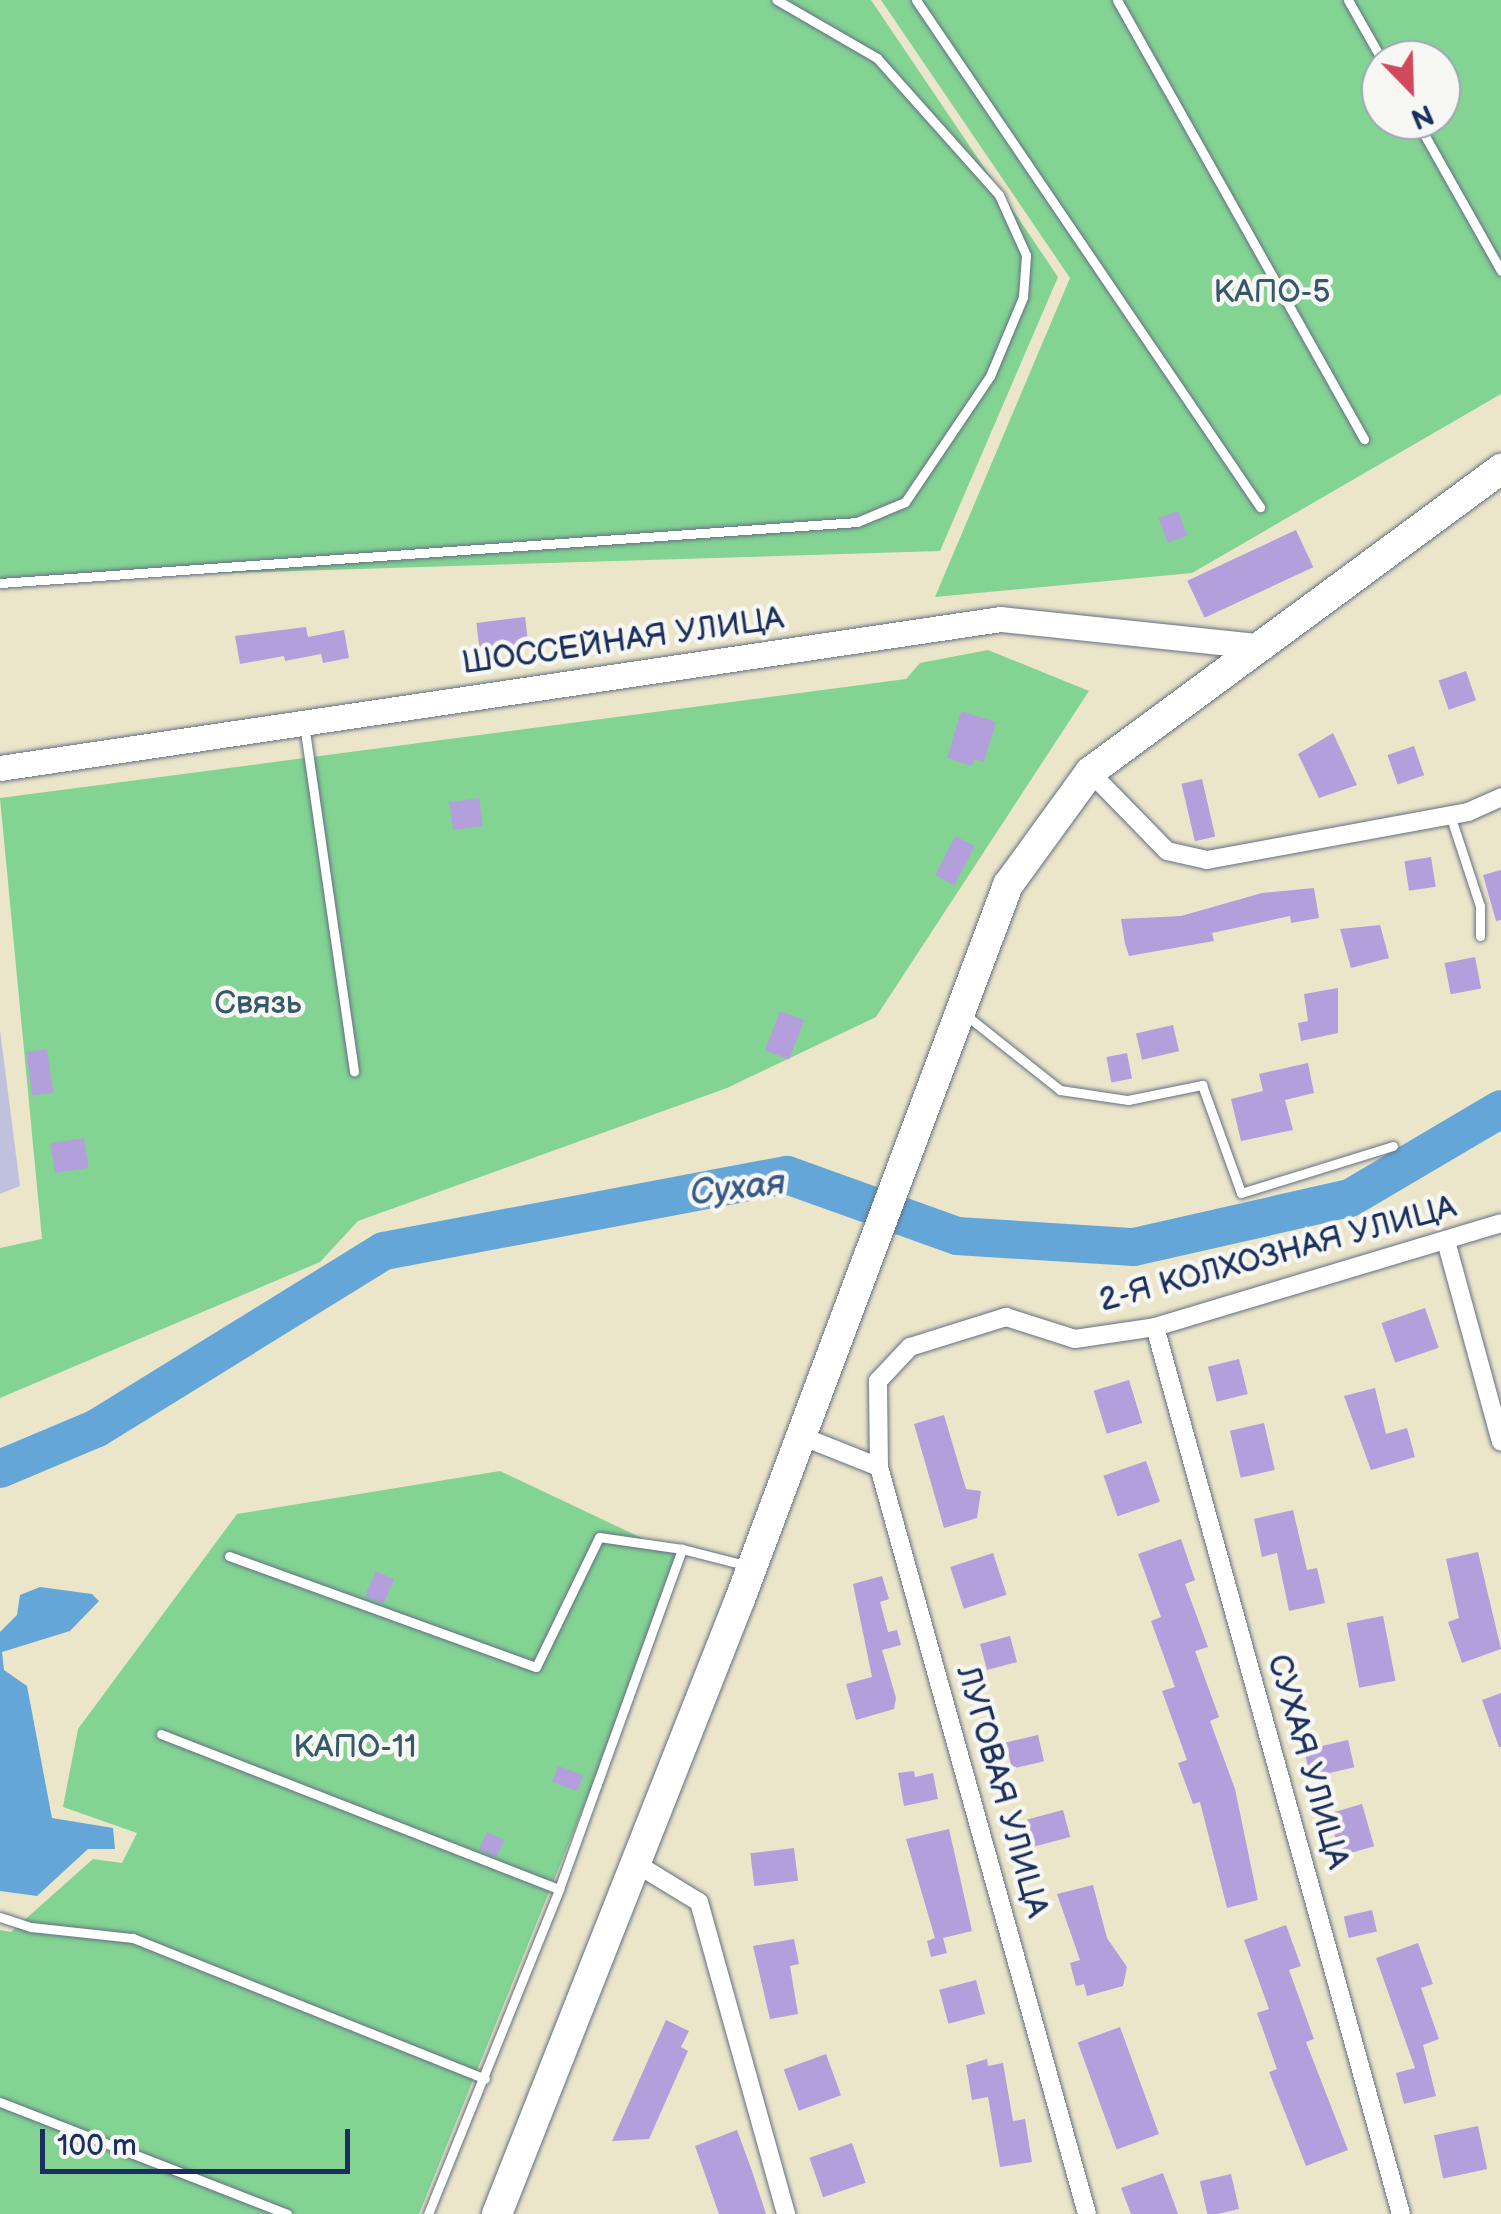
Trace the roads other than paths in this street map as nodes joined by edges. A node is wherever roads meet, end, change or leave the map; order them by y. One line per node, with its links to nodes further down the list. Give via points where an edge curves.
1 (778, 0): 11 (lane, via 877,58 999,195 1026,255 1023,297 990,376 905,502 857,522)
2 (916, 0): 10 (lane)
3 (1117, 0): 8 (lane)
4 (1348, 0): 5 (lane)
5 (1371, 40)
6 (1427, 140): 7 (lane)
7 (1501, 271)
8 (1364, 439)
9 (1501, 468): 12 (main road)
10 (1260, 507)
11 (0, 584)
12 (1258, 646): 13 (street, ШОССЕЙНАЯ УЛИЦА, via 1000,620); 15 (main road)
13 (303, 722): 14 (street, ШОССЕЙНАЯ УЛИЦА); 20 (lane)
14 (0, 768)
15 (1090, 772): 17 (street, via 1167,851 1206,860); 19 (main road, via 1008,885)
16 (1501, 797): 17 (street)
17 (1450, 815): 18 (lane, via 1480,906)
18 (1480, 936)
19 (960, 1010): 21 (lane, via 1060,1090 1128,1100 1202,1084 1241,1193); 25 (main road)
20 (354, 1071)
21 (1392, 1146)
22 (1501, 1223): 23 (street, 2-Я КОЛХОЗНАЯ УЛИЦА)
23 (1446, 1241): 24 (street, 2-Я КОЛХОЗНАЯ УЛИЦА); 26 (street)
24 (1154, 1326): 27 (street, 2-Я КОЛХОЗНАЯ УЛИЦА, via 1075,1339 1006,1317 910,1347 878,1381); 42 (street, СУХАЯ УЛИЦА)
25 (801, 1436): 27 (street); 30 (main road)
26 (1501, 1442)
27 (880, 1467): 41 (street, ЛУГОВАЯ УЛИЦА)
28 (682, 1549): 29 (lane, via 599,1538 536,1667); 30 (lane); 33 (lane)
29 (230, 1556)
30 (752, 1567): 32 (main road)
31 (160, 1734): 33 (lane)
32 (635, 1864): 39 (main road); 40 (street, via 699,1902)
33 (558, 1890): 35 (lane)
34 (0, 1917): 35 (lane, via 31,1928 134,1938)
35 (486, 2078): 38 (lane)
36 (0, 2102): 37 (lane)
37 (287, 2214)
38 (428, 2214)
39 (497, 2214)
40 (786, 2214)
41 (1087, 2214)
42 (1401, 2214)

